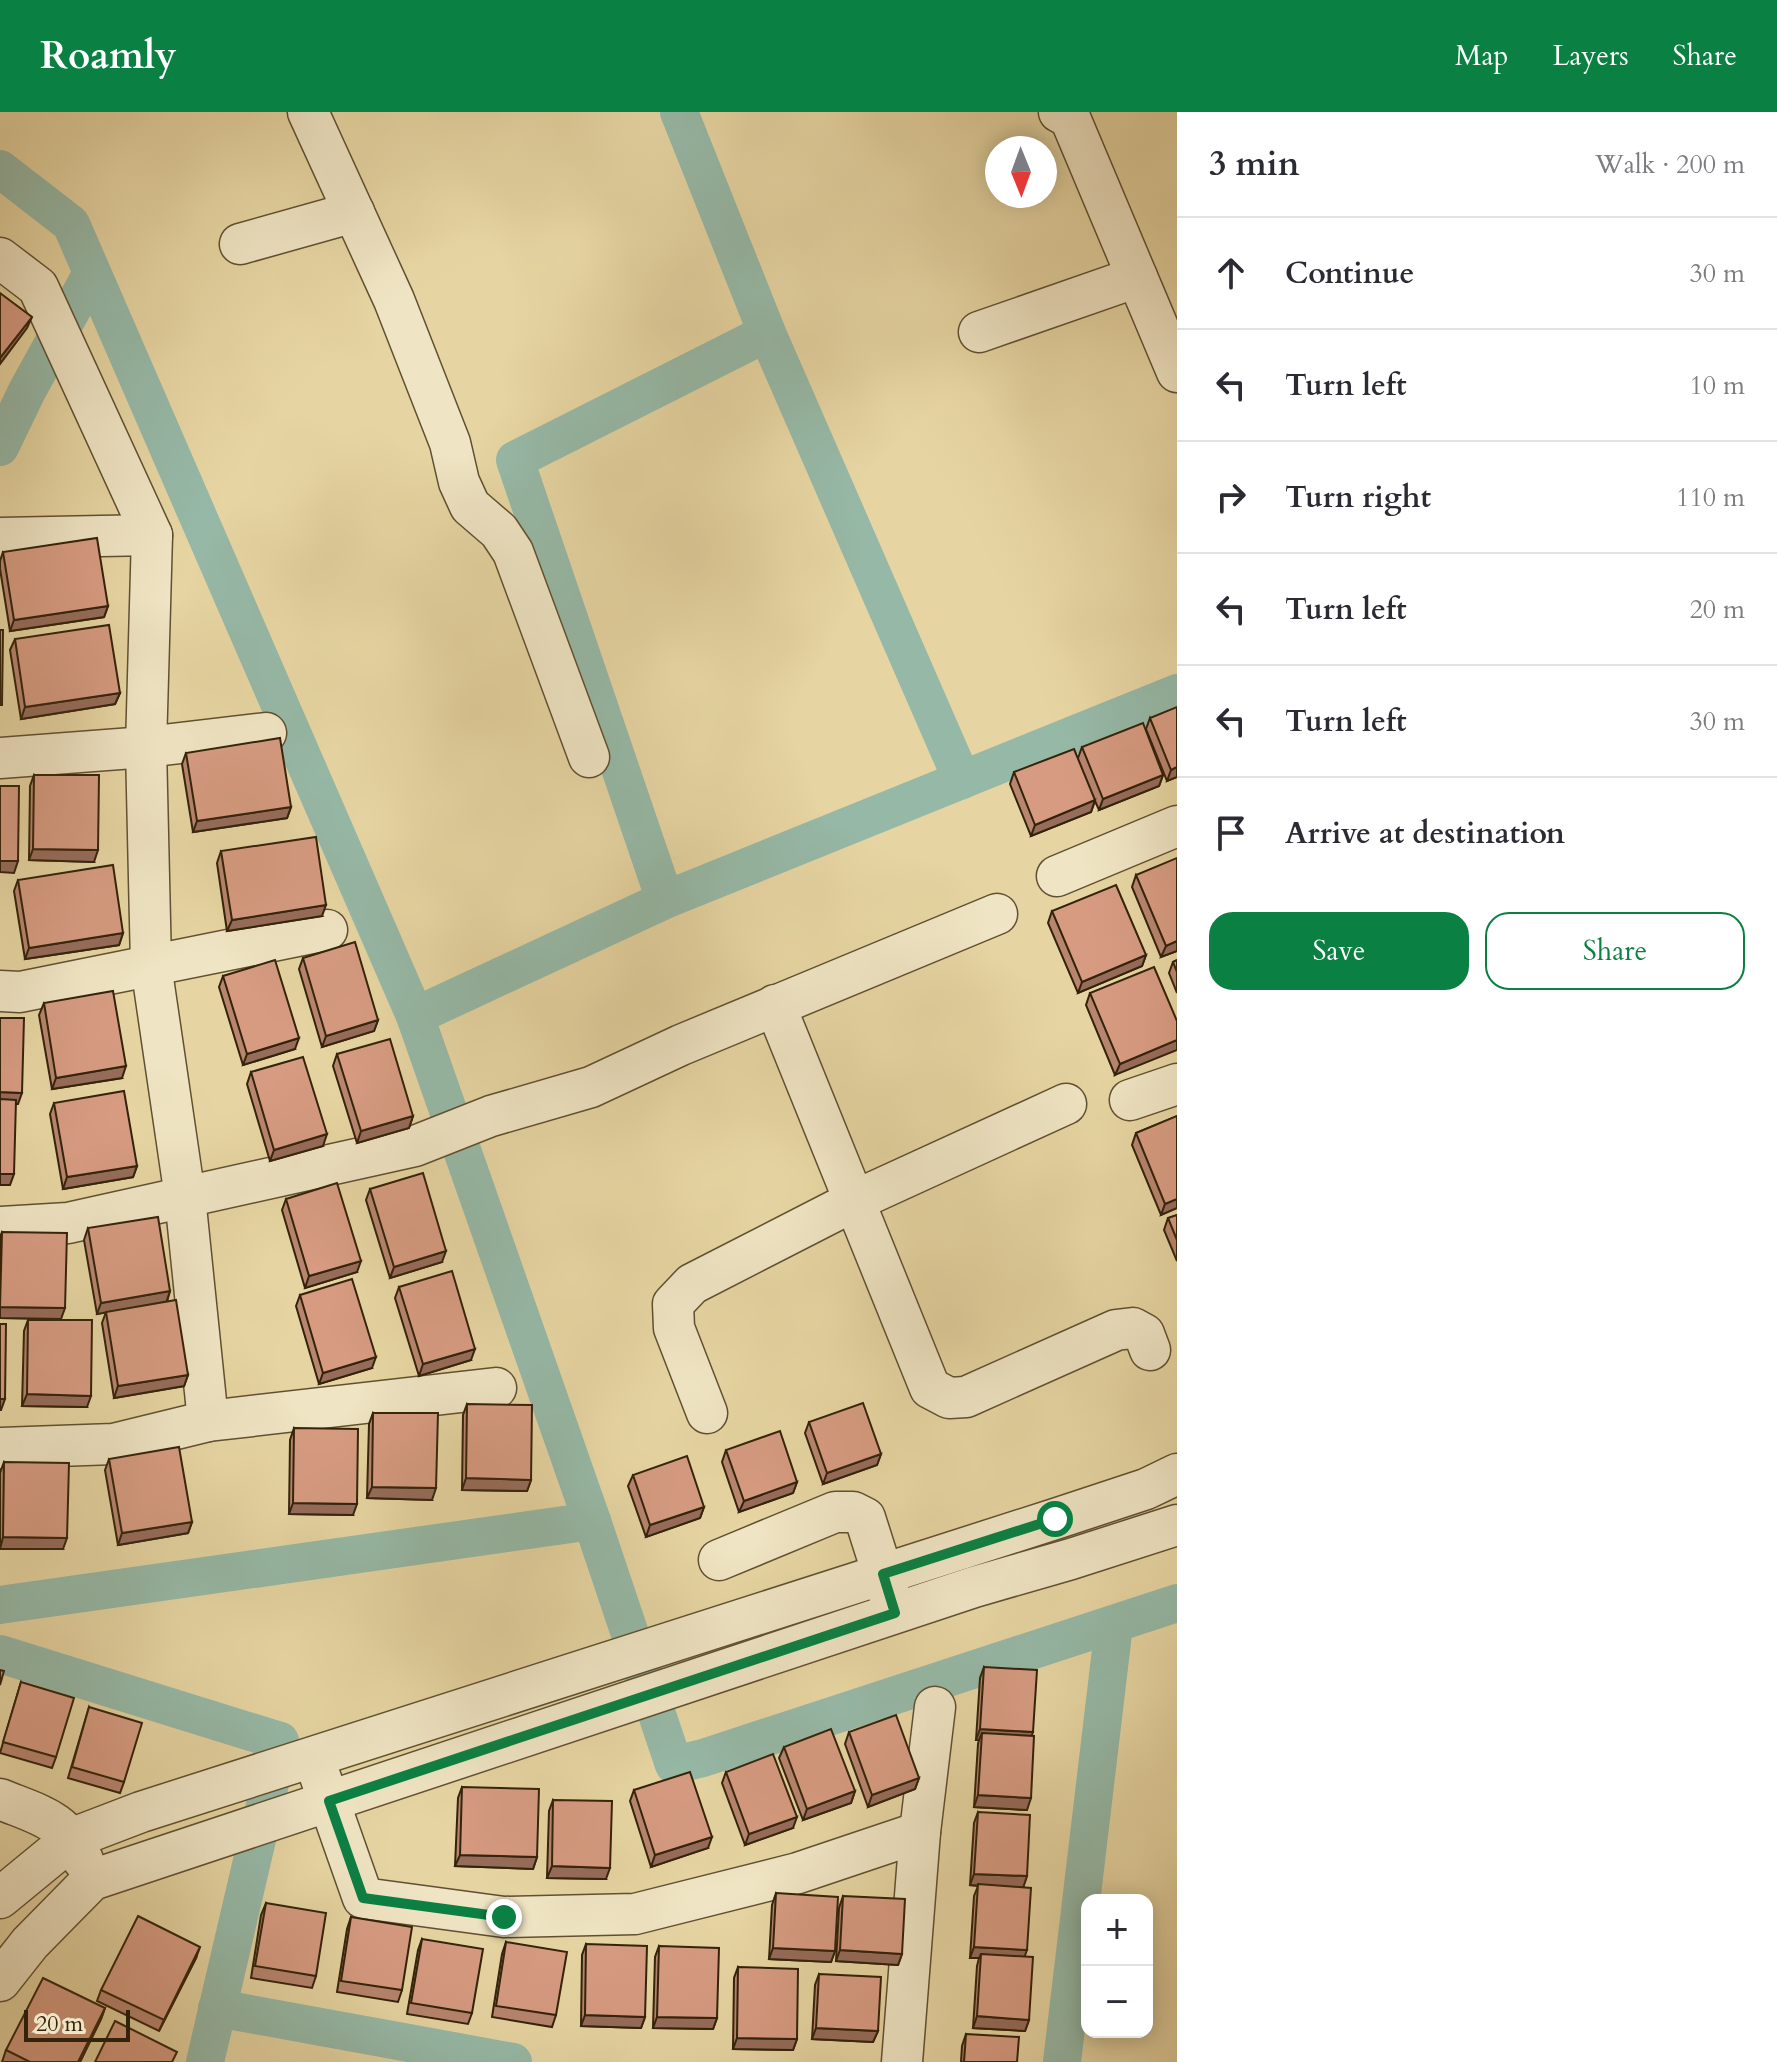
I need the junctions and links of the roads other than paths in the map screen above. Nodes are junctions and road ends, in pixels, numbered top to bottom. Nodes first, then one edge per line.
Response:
1 (308, 112) edge
2 (1059, 112) edge
3 (354, 212) junction
4 (240, 244) dead end
5 (0, 258) edge
6 (1137, 277) junction
7 (979, 332) dead end
8 (1177, 372) edge
9 (152, 535) junction
10 (0, 538) edge
11 (266, 733) dead end
12 (146, 747) junction
13 (589, 757) dead end
14 (0, 758) edge
15 (1177, 826) edge
16 (1057, 876) dead end
17 (997, 914) dead end
18 (327, 930) dead end
19 (151, 965) junction
20 (0, 991) edge
21 (775, 1005) junction
22 (1177, 1084) edge
23 (1130, 1100) dead end
24 (1066, 1104) dead end
25 (185, 1197) junction
26 (854, 1201) junction
27 (0, 1227) edge
28 (1150, 1350) dead end
29 (496, 1388) dead end
30 (707, 1413) dead end
31 (208, 1421) junction
32 (0, 1448) edge
33 (1177, 1474) edge
34 (1177, 1525) edge
35 (719, 1560) dead end
36 (883, 1574) junction
37 (895, 1613) junction
38 (935, 1707) dead end
39 (302, 1761) junction
40 (0, 1799) edge
41 (314, 1806) junction
42 (920, 1832) junction
43 (73, 1838) junction
44 (92, 1880) junction
45 (0, 1898) edge
46 (0, 1981) edge
47 (902, 2062) edge

1 - 3 street
2 - 6 street
3 - 4 street
3 - 13 street
5 - 9 street
6 - 7 street
6 - 8 street
9 - 10 street
9 - 12 street
11 - 12 street
12 - 14 street
12 - 19 street
15 - 16 street
17 - 21 street
18 - 19 street
19 - 20 street
19 - 25 street
21 - 25 street
21 - 26 street
22 - 23 street
24 - 26 street
25 - 27 street
25 - 31 street
26 - 28 street
26 - 30 street
29 - 31 street
31 - 32 street
33 - 36 street
34 - 37 street
35 - 36 street
36 - 37 street
36 - 39 street
37 - 41 street
38 - 42 street
39 - 41 street
39 - 43 street
40 - 43 street
41 - 42 street
41 - 44 street
42 - 47 street
43 - 44 street
43 - 45 street
44 - 46 street

